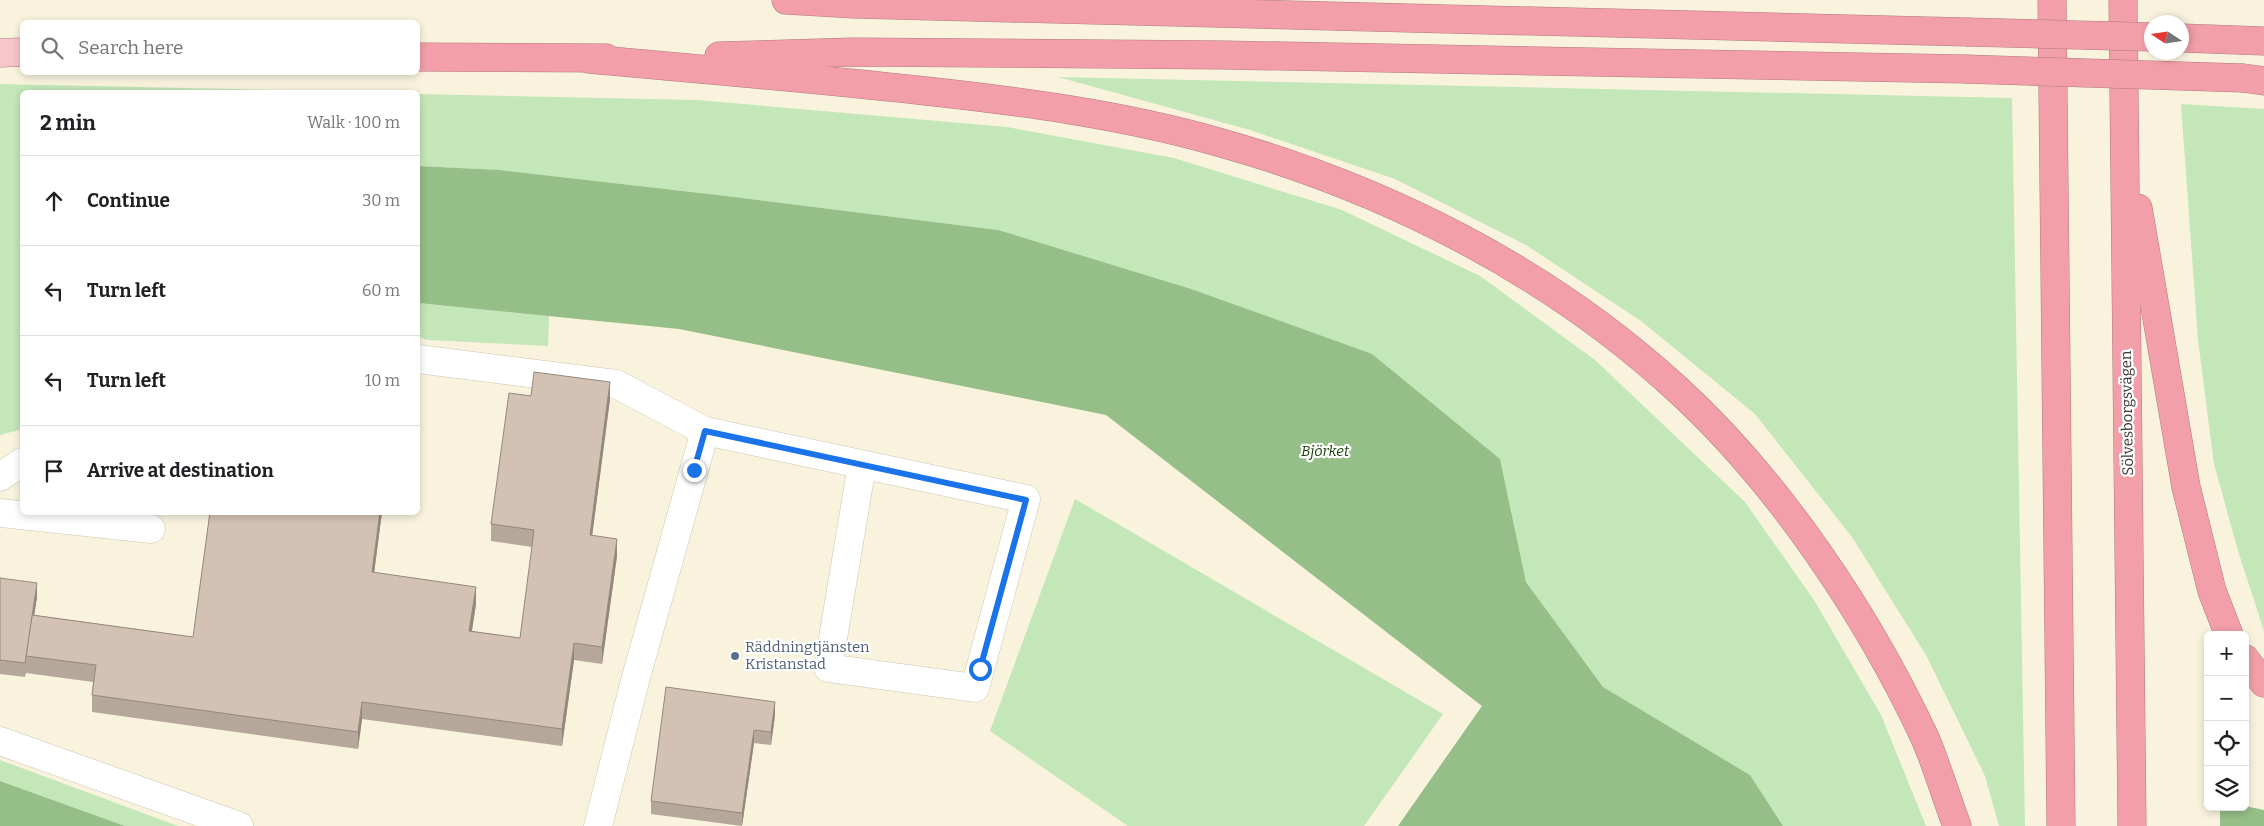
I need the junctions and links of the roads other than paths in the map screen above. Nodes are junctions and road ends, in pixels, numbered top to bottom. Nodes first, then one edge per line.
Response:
1 (786, 0) edge
2 (2052, 0) edge
3 (2123, 0) edge
4 (2144, 37) edge
5 (2189, 38) edge
6 (2255, 40) edge
7 (20, 52) edge
8 (0, 53) edge
9 (420, 57) edge
10 (589, 59) junction
11 (2254, 79) edge
12 (2124, 125) junction
13 (420, 359) edge
14 (705, 431) junction
15 (20, 463) edge
16 (862, 464) junction
17 (0, 477) edge
18 (0, 513) edge
19 (150, 529) dead end
20 (2227, 631) edge
21 (2249, 665) edge
22 (2264, 683) edge
23 (0, 741) edge
24 (240, 826) edge
25 (598, 826) edge
26 (1956, 826) edge
27 (2061, 826) edge
28 (2132, 826) edge

1 - 4 highway, bridge
2 - 27 highway
3 - 12 highway, Sölvesborgsvägen
5 - 6 highway
7 - 8 main road
9 - 10 highway
10 - 11 highway, bridge
10 - 26 highway
12 - 20 highway
12 - 28 highway, Sölvesborgsvägen
13 - 14 lane
14 - 16 lane
14 - 25 lane
15 - 17 lane
16 - 16 lane
18 - 19 lane
21 - 22 highway
23 - 24 lane

